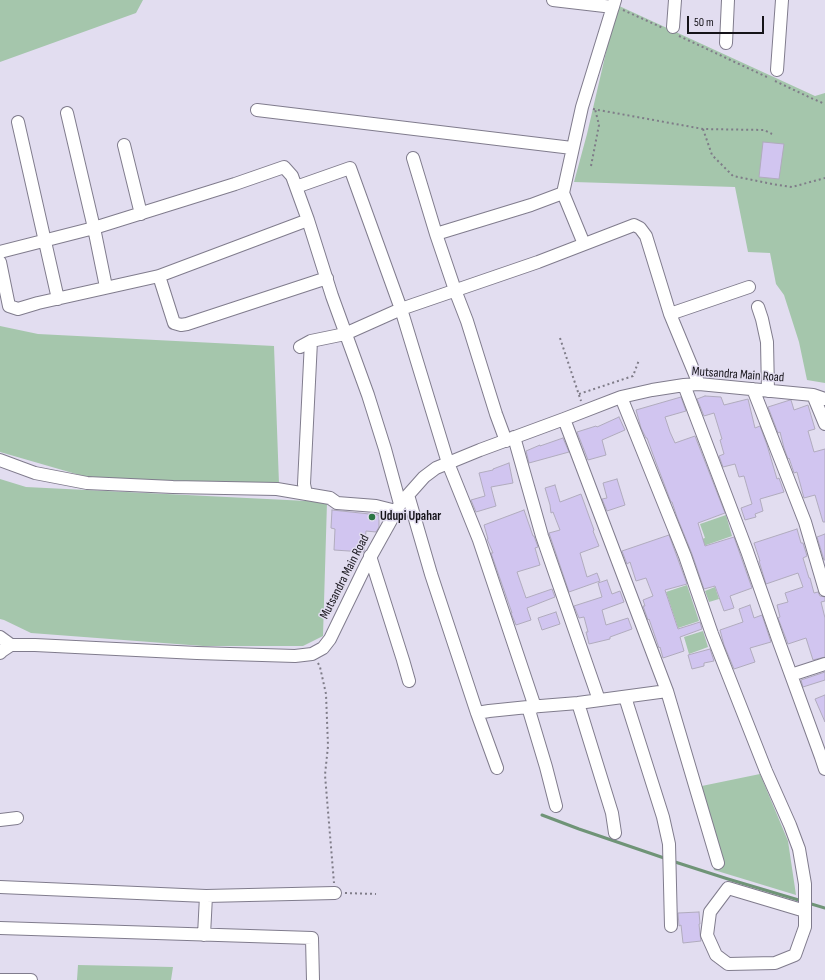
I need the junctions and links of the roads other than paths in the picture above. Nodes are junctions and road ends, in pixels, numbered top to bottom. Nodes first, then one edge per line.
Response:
1 (553, 0) edge
2 (675, 0) edge
3 (728, 0) edge
4 (782, 0) edge
5 (614, 3) edge
6 (672, 30) road end
7 (726, 43) dead end
8 (777, 70) dead end
9 (258, 110) dead end
10 (67, 113) dead end
11 (18, 122) dead end
12 (124, 145) dead end
13 (572, 148) junction
14 (413, 158) dead end
15 (296, 187) junction
16 (563, 193) junction
17 (141, 214) junction
18 (308, 220) junction
19 (94, 228) junction
20 (436, 234) junction
21 (45, 240) junction
22 (584, 244) junction
23 (0, 252) edge
24 (0, 262) edge
25 (159, 276) junction
26 (327, 278) junction
27 (106, 287) junction
28 (749, 287) dead end
29 (455, 290) junction
30 (58, 299) junction
31 (758, 306) dead end
32 (401, 308) junction
33 (670, 314) junction
34 (345, 334) junction
35 (311, 341) junction
36 (300, 347) dead end
37 (699, 384) junction
38 (684, 385) junction
39 (753, 389) junction
40 (768, 391) junction
41 (813, 395) junction
42 (621, 398) junction
43 (825, 399) edge
44 (564, 419) junction
45 (825, 424) edge
46 (510, 439) junction
47 (0, 460) edge
48 (448, 463) junction
49 (306, 494) junction
50 (401, 503) junction
51 (370, 556) junction
52 (825, 590) edge
53 (0, 638) edge
54 (10, 646) junction
55 (0, 654) edge
56 (825, 664) edge
57 (791, 675) junction
58 (409, 681) dead end
59 (667, 691) junction
60 (625, 697) junction
61 (599, 700) junction
62 (578, 703) junction
63 (531, 707) junction
64 (477, 713) junction
65 (497, 768) dead end
66 (825, 769) edge
67 (556, 806) dead end
68 (17, 818) dead end
69 (0, 820) edge
70 (615, 833) dead end
71 (718, 863) dead end
72 (0, 887) edge
73 (335, 893) road end
74 (206, 896) junction
75 (804, 911) junction
76 (671, 926) dead end
77 (0, 928) edge
78 (204, 935) junction
79 (0, 980) edge
80 (19, 980) edge
81 (31, 980) edge
82 (313, 980) edge

1 - 5 street
2 - 6 street
3 - 7 street
4 - 8 street
5 - 13 street
9 - 13 street
10 - 19 street
11 - 21 street
12 - 17 street
13 - 16 street
14 - 20 street
15 - 17 street
15 - 18 street
15 - 32 street
16 - 20 street
16 - 22 street
17 - 19 street
18 - 25 street
18 - 26 street
19 - 21 street
19 - 27 street
20 - 29 street
21 - 23 street
21 - 30 street
22 - 29 street
22 - 33 street
24 - 30 street
25 - 26 street
25 - 27 street
26 - 34 street
27 - 30 street
28 - 33 street
29 - 32 street
29 - 46 street
31 - 40 street
32 - 34 street
32 - 48 street
33 - 37 street
34 - 35 street
34 - 50 street
35 - 36 street
35 - 49 street
37 - 38 street, Mutsandra Main Road
37 - 39 street, Mutsandra Main Road
38 - 42 street, Mutsandra Main Road
38 - 57 street
39 - 40 street, Mutsandra Main Road
39 - 52 street
40 - 41 street, Mutsandra Main Road
41 - 43 street, Mutsandra Main Road
41 - 45 street
42 - 44 street, Mutsandra Main Road
42 - 75 street
44 - 46 street, Mutsandra Main Road
44 - 59 street
46 - 48 street, Mutsandra Main Road
46 - 61 street
47 - 49 street
48 - 50 street, Mutsandra Main Road
48 - 63 street
49 - 50 street
50 - 51 street, Mutsandra Main Road
50 - 64 street
51 - 54 street, Mutsandra Main Road
51 - 58 street
53 - 54 street
54 - 55 street
56 - 57 street
57 - 66 street
59 - 60 street
59 - 71 street
60 - 61 street
60 - 76 street
61 - 62 street
62 - 63 street
62 - 70 street
63 - 64 street
63 - 67 street
64 - 65 street
68 - 69 street
72 - 74 street
73 - 74 street
74 - 78 street
75 - 75 street
77 - 78 street
78 - 82 street
79 - 80 street
80 - 81 street

